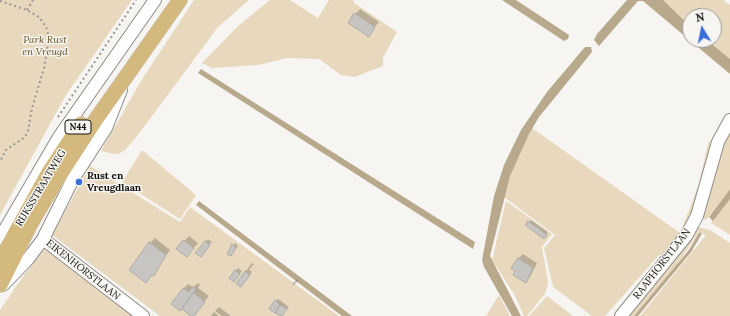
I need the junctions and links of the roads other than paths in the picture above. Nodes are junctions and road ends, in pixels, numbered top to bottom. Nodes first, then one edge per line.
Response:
1 (155, 0) edge
2 (167, 0) edge
3 (180, 0) edge
4 (128, 74) junction
5 (730, 120) edge
6 (0, 238) edge
7 (43, 238) junction
8 (0, 261) edge
9 (0, 285) edge
10 (0, 288) edge
11 (143, 316) edge
12 (621, 316) edge

1 - 6 street, RIJKSSTRAATWEG / N44
2 - 8 main road, RIJKSSTRAATWEG / N44
3 - 4 main road, RIJKSSTRAATWEG / N44
4 - 7 street, RIJKSSTRAATWEG / N44
4 - 9 main road, RIJKSSTRAATWEG / N44
5 - 12 street, RAAPHORSTLAAN
7 - 10 street, RIJKSSTRAATWEG / N44
7 - 11 street, EIKENHORSTLAAN

